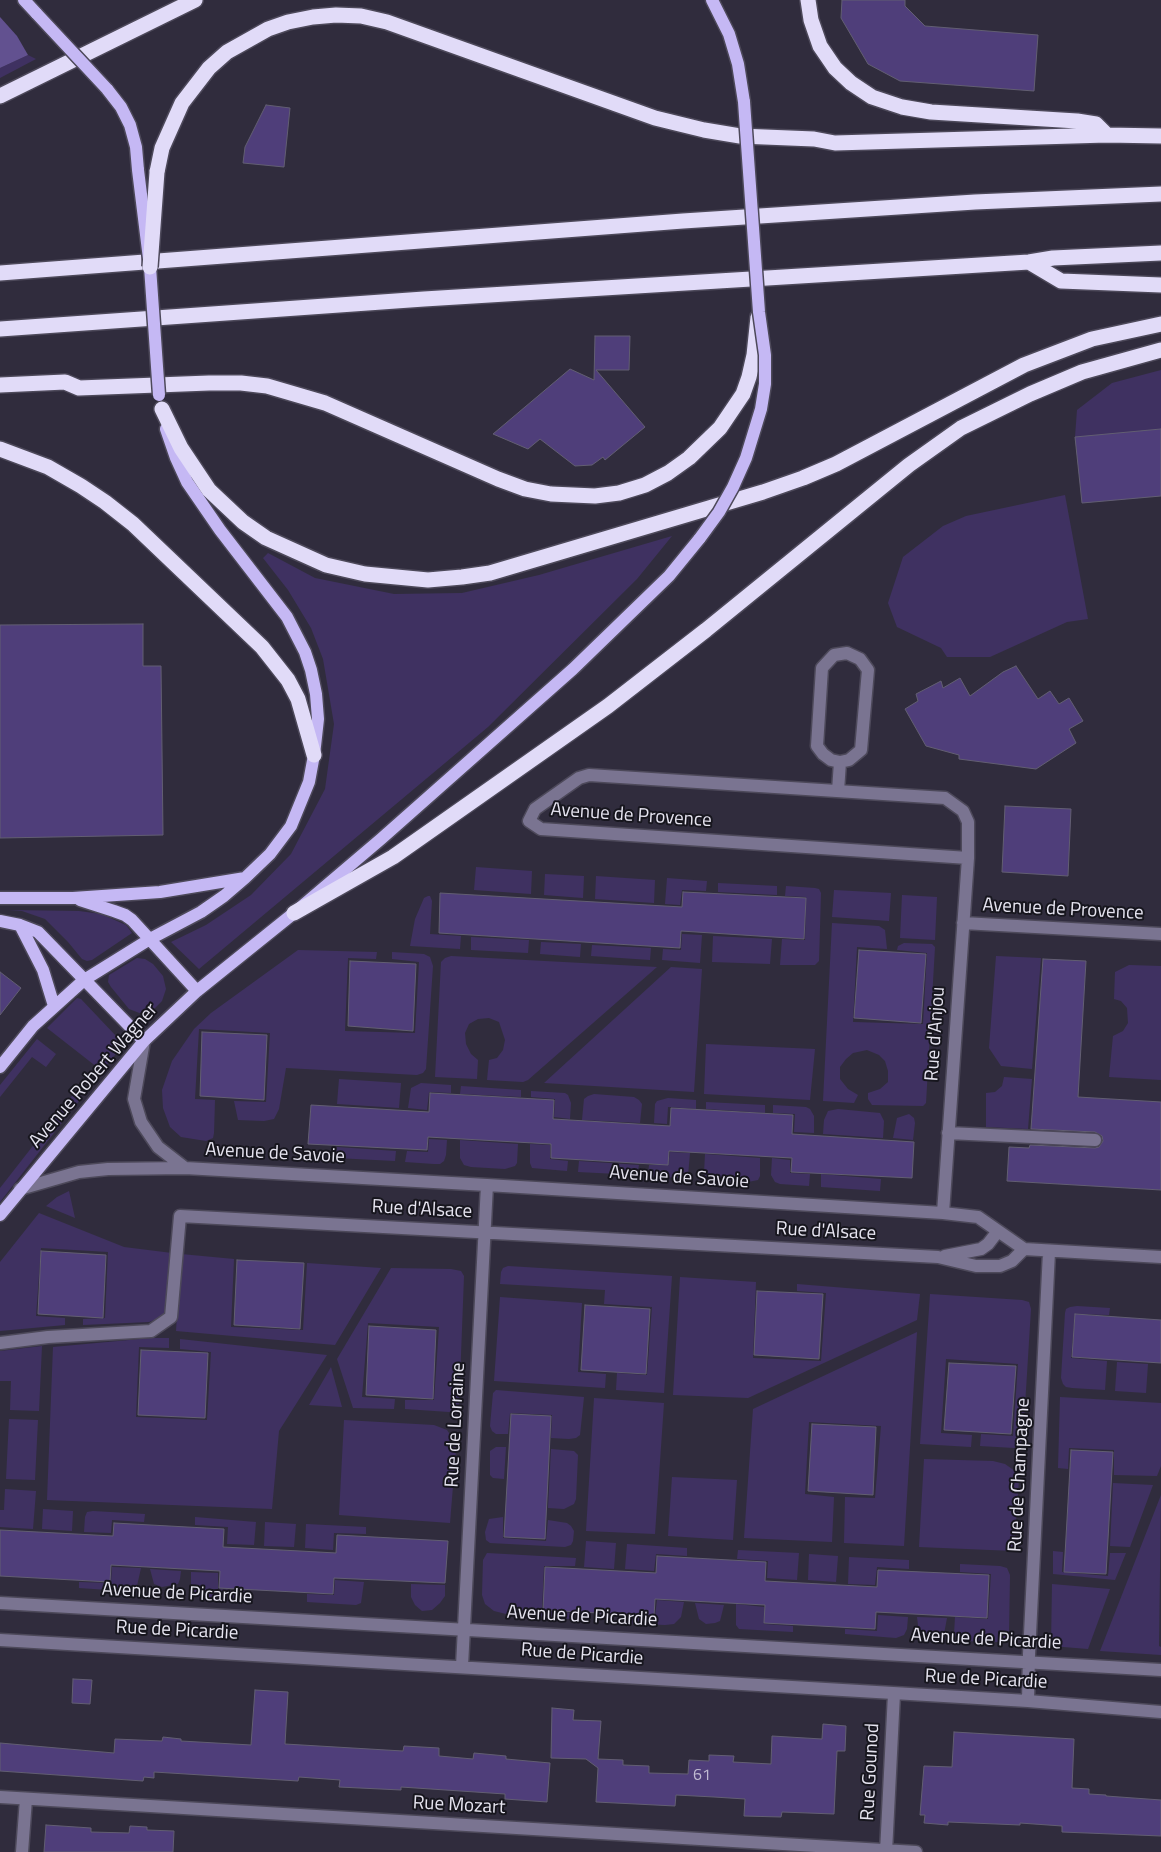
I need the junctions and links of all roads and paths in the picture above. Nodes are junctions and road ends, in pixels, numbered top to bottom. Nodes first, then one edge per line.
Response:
1 (24, 0) edge
2 (195, 0) edge
3 (712, 0) edge
4 (808, 0) edge
5 (0, 96) edge
6 (1107, 135) junction
7 (1161, 136) edge
8 (1161, 194) edge
9 (1161, 253) edge
10 (1030, 262) junction
11 (150, 267) junction
12 (0, 272) edge
13 (1161, 285) edge
14 (759, 312) junction
15 (1161, 324) edge
16 (0, 329) edge
17 (1161, 350) edge
18 (0, 385) edge
19 (160, 402) junction
20 (0, 449) edge
21 (314, 755) junction
22 (840, 762) junction
23 (838, 790) junction
24 (968, 858) junction
25 (245, 878) junction
26 (0, 898) edge
27 (73, 898) junction
28 (294, 914) junction
29 (0, 921) edge
30 (963, 923) junction
31 (20, 924) junction
32 (1161, 934) edge
33 (150, 939) junction
34 (84, 980) junction
35 (197, 991) junction
36 (54, 1006) junction
37 (144, 1041) junction
38 (0, 1067) edge
39 (948, 1133) junction
40 (1094, 1140) dead end
41 (185, 1168) junction
42 (487, 1185) junction
43 (20, 1189) junction
44 (943, 1213) junction
45 (0, 1215) edge
46 (998, 1231) junction
47 (484, 1233) junction
48 (1024, 1249) junction
49 (1049, 1252) junction
50 (938, 1257) junction
51 (1161, 1257) edge
52 (0, 1343) edge
53 (0, 1603) edge
54 (465, 1629) junction
55 (0, 1640) edge
56 (1030, 1662) junction
57 (462, 1666) junction
58 (1161, 1670) edge
59 (894, 1694) junction
60 (1028, 1701) junction
61 (1161, 1712) edge
62 (0, 1798) edge
63 (26, 1799) junction
64 (886, 1851) edge
65 (22, 1852) edge
66 (916, 1852) edge

1 - 11 main road, bridge
2 - 5 highway
3 - 14 main road, Avenue Robert Wagner, bridge
4 - 6 highway
6 - 7 highway
6 - 11 highway, bridge
8 - 12 highway
9 - 10 highway
10 - 13 highway
10 - 16 highway
11 - 19 main road, bridge
14 - 18 highway, bridge
14 - 28 main road, Avenue Robert Wagner, bridge
15 - 19 highway
17 - 28 highway
19 - 21 main road
20 - 21 highway
21 - 25 main road
22 - 22 street
22 - 23 street
23 - 24 street, Avenue de Provence
23 - 24 street, Avenue de Provence
24 - 30 street, Rue d'Anjou
25 - 27 main road
25 - 33 main road
26 - 27 main road
27 - 33 main road
28 - 35 main road, Avenue Robert Wagner
29 - 31 main road
30 - 32 street, Avenue de Provence
30 - 39 street, Rue d'Anjou
31 - 34 main road
31 - 36 main road
33 - 34 main road
33 - 35 main road
34 - 36 main road
34 - 37 main road
35 - 37 main road, Avenue Robert Wagner
36 - 38 main road
37 - 41 street, Avenue de Savoie
37 - 43 main road, Avenue Robert Wagner
39 - 40 street
39 - 44 street, Rue d'Anjou
41 - 42 street, Avenue de Savoie
41 - 43 street, Avenue de Savoie
42 - 44 street, Avenue de Savoie
42 - 47 street, Rue de Lorraine
43 - 45 main road, Avenue Robert Wagner
44 - 46 street, Avenue de Savoie
46 - 48 street, Avenue de Savoie
46 - 50 street, Rue d'Alsace
47 - 50 street, Rue d'Alsace
47 - 52 street, Rue d'Alsace
47 - 54 street, Rue de Lorraine
48 - 49 street, Avenue de Savoie
48 - 50 street, Rue d'Alsace
49 - 51 street, Avenue de Savoie
49 - 56 street, Rue de Champagne
53 - 54 street, Avenue de Picardie
54 - 56 street, Avenue de Picardie
54 - 57 street, Rue de Lorraine
55 - 57 street, Rue de Picardie
56 - 58 street, Avenue de Picardie
56 - 60 street, Rue de Champagne
57 - 59 street, Rue de Picardie
59 - 60 street, Rue de Picardie
59 - 64 street, Rue Gounod
60 - 61 street, Rue de Picardie
62 - 63 street, Rue Mozart
63 - 64 street, Rue Mozart
63 - 65 street
64 - 66 street, Rue Mozart

